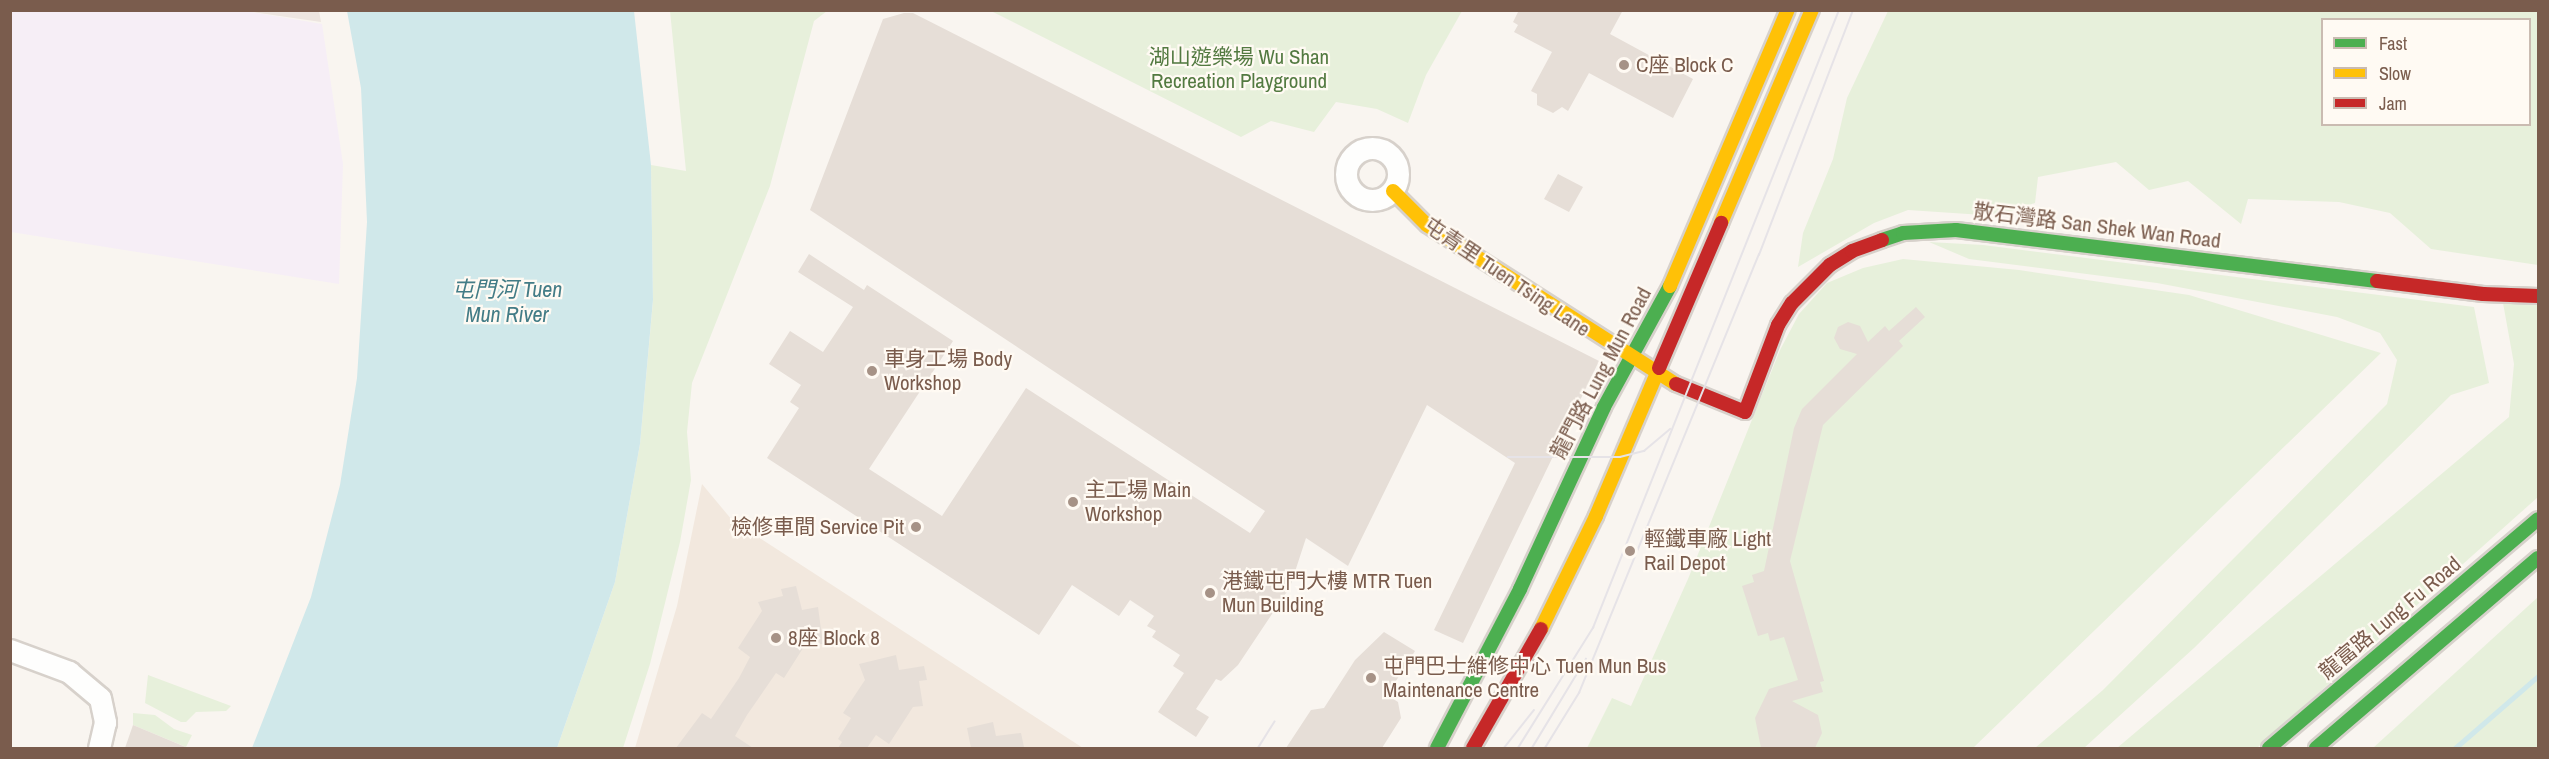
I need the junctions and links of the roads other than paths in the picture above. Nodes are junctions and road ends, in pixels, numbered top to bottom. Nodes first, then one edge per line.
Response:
1 (1788, 10) edge
2 (1812, 10) edge
3 (1393, 191) dead end
4 (2538, 296) edge
5 (1631, 359) junction
6 (1658, 375) junction
7 (1744, 412) joint
8 (2538, 519) edge
9 (2538, 558) edge
10 (10, 650) edge
11 (99, 748) edge
12 (1437, 748) edge
13 (1473, 748) edge
14 (2269, 748) edge
15 (2316, 748) edge

1 - 5 main road, 龍門路 Lung Mun Road
2 - 6 main road
3 - 5 main road, 屯青里 Tuen Tsing Lane
4 - 7 main road, 散石灣路 San Shek Wan Road
5 - 6 main road, 屯青里 Tuen Tsing Lane
5 - 12 main road, 龍門路 Lung Mun Road
6 - 7 main road, 屯青里 Tuen Tsing Lane
6 - 13 main road
8 - 14 main road, 龍富路 Lung Fu Road
9 - 15 main road
10 - 11 street

